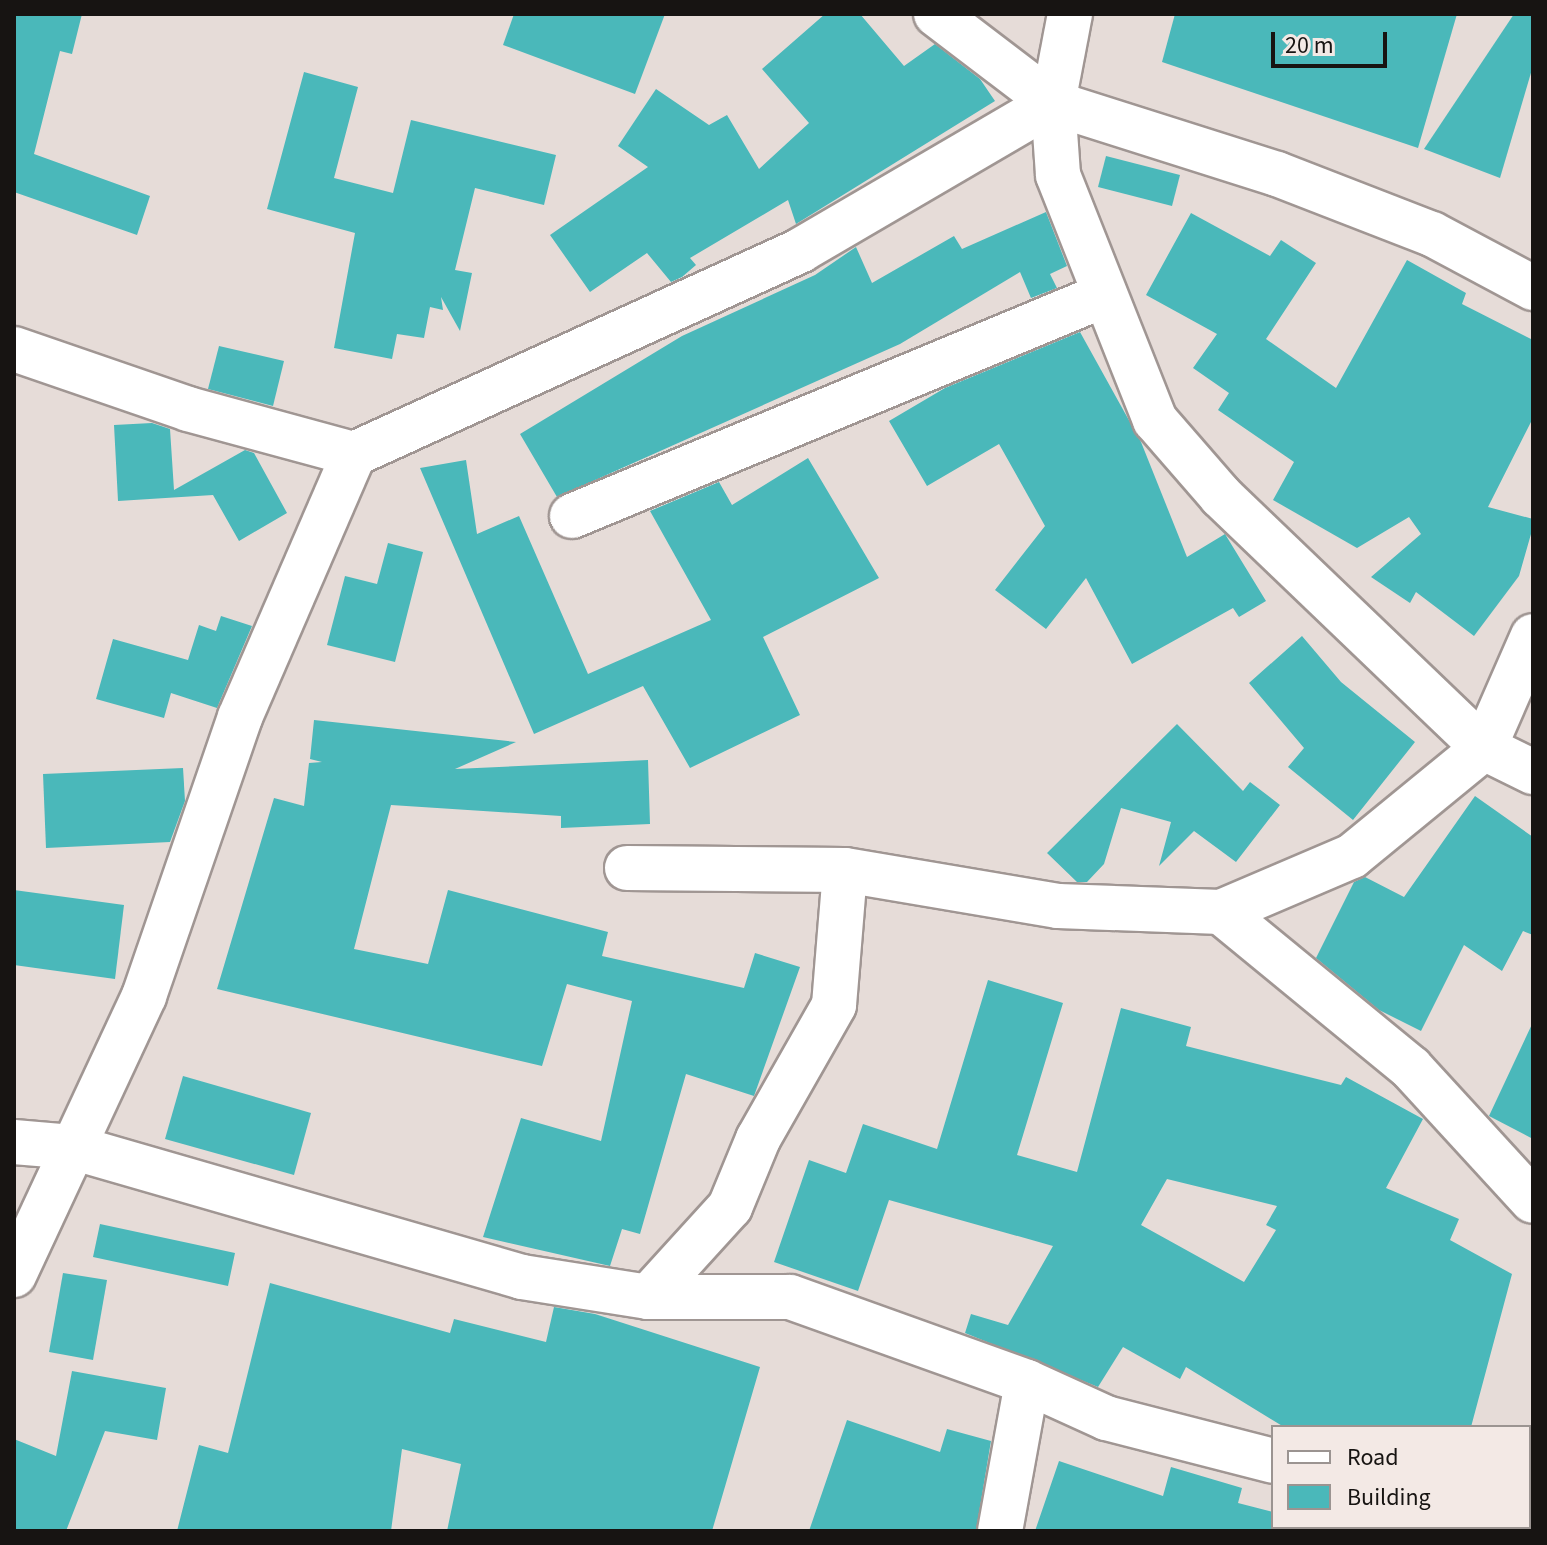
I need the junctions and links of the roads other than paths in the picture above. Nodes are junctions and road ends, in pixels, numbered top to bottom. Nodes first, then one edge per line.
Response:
1 (936, 14) edge
2 (1070, 14) edge
3 (1053, 103) junction
4 (1533, 288) edge
5 (1102, 296) junction
6 (14, 349) edge
7 (354, 454) junction
8 (572, 516) dead end
9 (1533, 636) edge
10 (1484, 748) junction
11 (1533, 772) edge
12 (627, 868) dead end
13 (845, 870) junction
14 (1221, 912) junction
15 (14, 1142) edge
16 (72, 1147) junction
17 (1533, 1201) edge
18 (14, 1275) edge
19 (648, 1297) junction
20 (1027, 1382) junction
21 (1271, 1460) edge
22 (1000, 1531) edge

1 - 3 street
2 - 3 street
3 - 4 street
3 - 5 street
3 - 7 street
5 - 8 street
5 - 10 street
6 - 7 street
7 - 16 street
9 - 10 street
10 - 11 street
10 - 14 street
12 - 13 street
13 - 14 street
13 - 19 street
14 - 17 street
15 - 16 street
16 - 18 street
16 - 19 street
19 - 20 street
20 - 21 street
20 - 22 street

